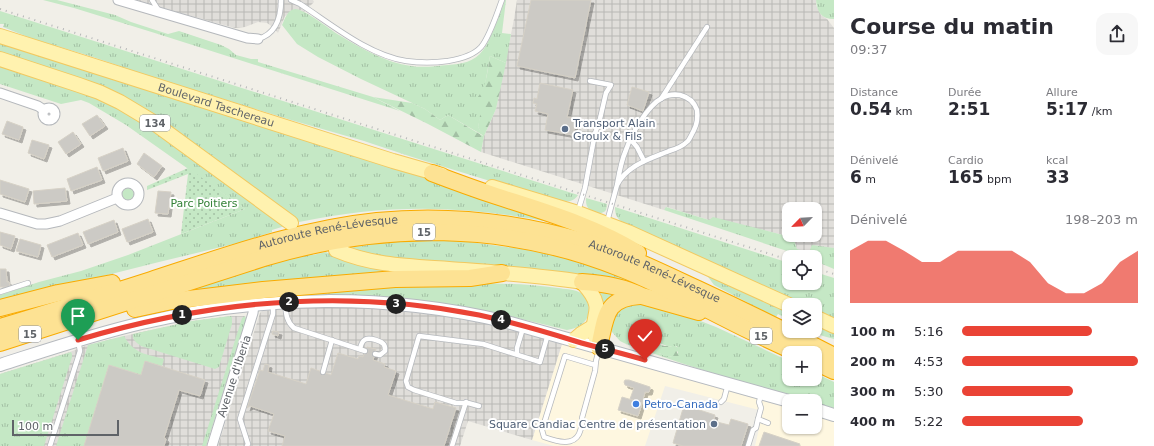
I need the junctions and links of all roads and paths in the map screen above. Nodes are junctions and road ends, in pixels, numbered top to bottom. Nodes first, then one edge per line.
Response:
1 (118, 0) edge
2 (152, 0) edge
3 (280, 0) edge
4 (291, 0) edge
5 (502, 0) edge
6 (160, 13) junction
7 (707, 27) dead end
8 (0, 36) edge
9 (258, 39) joint
10 (0, 59) edge
11 (590, 81) dead end
12 (0, 94) edge
13 (661, 98) junction
14 (44, 110) dead end
15 (631, 140) junction
16 (644, 162) junction
17 (432, 173) junction
18 (617, 185) junction
19 (117, 198) dead end
20 (0, 213) edge
21 (578, 213) junction
22 (291, 223) dead end
23 (607, 223) junction
24 (336, 250) dead end
25 (174, 272) junction
26 (502, 273) junction
27 (582, 282) junction
28 (28, 283) dead end
29 (685, 283) junction
30 (0, 292) edge
31 (642, 296) junction
32 (279, 302) junction
33 (782, 302) edge
34 (254, 305) junction
35 (0, 308) edge
36 (726, 319) junction
37 (822, 320) edge
38 (61, 324) junction
39 (524, 326) junction
40 (594, 326) junction
41 (834, 326) edge
42 (0, 327) edge
43 (780, 328) junction
44 (549, 333) junction
45 (78, 340) junction
46 (332, 340) junction
47 (574, 340) junction
48 (0, 343) edge
49 (782, 346) edge
50 (599, 347) junction
51 (834, 347) edge
52 (360, 349) junction
53 (365, 351) dead end
54 (375, 354) dead end
55 (517, 354) junction
56 (834, 356) edge
57 (0, 365) edge
58 (595, 365) junction
59 (822, 365) edge
60 (834, 371) edge
61 (322, 372) dead end
62 (728, 384) junction
63 (762, 394) junction
64 (782, 399) edge
65 (466, 402) junction
66 (721, 402) dead end
67 (479, 406) dead end
68 (822, 411) edge
69 (834, 415) edge
70 (758, 419) junction
71 (768, 423) dead end
72 (50, 446) edge
73 (212, 446) edge
74 (247, 446) edge
75 (452, 446) edge
76 (748, 446) edge

1 - 6 street
2 - 6 lane
3 - 9 lane
4 - 5 lane
6 - 9 street
7 - 13 lane
8 - 17 main road, Boulevard Taschereau
10 - 22 main road, 134
11 - 21 lane
12 - 14 street
13 - 15 lane
13 - 16 lane
15 - 16 lane
15 - 18 lane
16 - 18 lane
17 - 21 main road, Boulevard Taschereau
17 - 29 highway
18 - 23 lane
19 - 20 street
21 - 23 main road, Boulevard Taschereau
23 - 33 main road, Boulevard Taschereau
24 - 26 main road
25 - 29 highway, Autoroute René-Lévesque / 15
25 - 35 highway
25 - 42 highway, Autoroute René-Lévesque / 15
26 - 27 main road
26 - 38 highway
27 - 31 highway
27 - 40 main road
28 - 30 lane
29 - 43 highway, Autoroute René-Lévesque / 15
31 - 36 highway
31 - 50 highway
32 - 34 street
32 - 39 street
32 - 46 lane
32 - 74 lane
34 - 45 street
34 - 73 street, Avenue d'Iberia
36 - 38 highway, Autoroute René-Lévesque / 15
36 - 49 highway, Autoroute René-Lévesque / 15
37 - 41 main road
38 - 48 highway, Autoroute René-Lévesque / 15
39 - 44 street
39 - 55 lane
40 - 47 main road
40 - 50 main road
43 - 51 highway
43 - 56 highway, Autoroute René-Lévesque / 15
44 - 47 street
44 - 55 lane
45 - 57 street
45 - 72 lane
46 - 52 lane
46 - 61 lane
47 - 50 street
50 - 58 lane
50 - 62 street
52 - 53 lane
52 - 54 lane
55 - 65 lane
58 - 58 lane
59 - 60 highway
62 - 63 street
62 - 66 lane
63 - 64 street
63 - 70 lane
65 - 67 lane
65 - 75 lane
68 - 69 street
70 - 71 lane
70 - 76 lane

